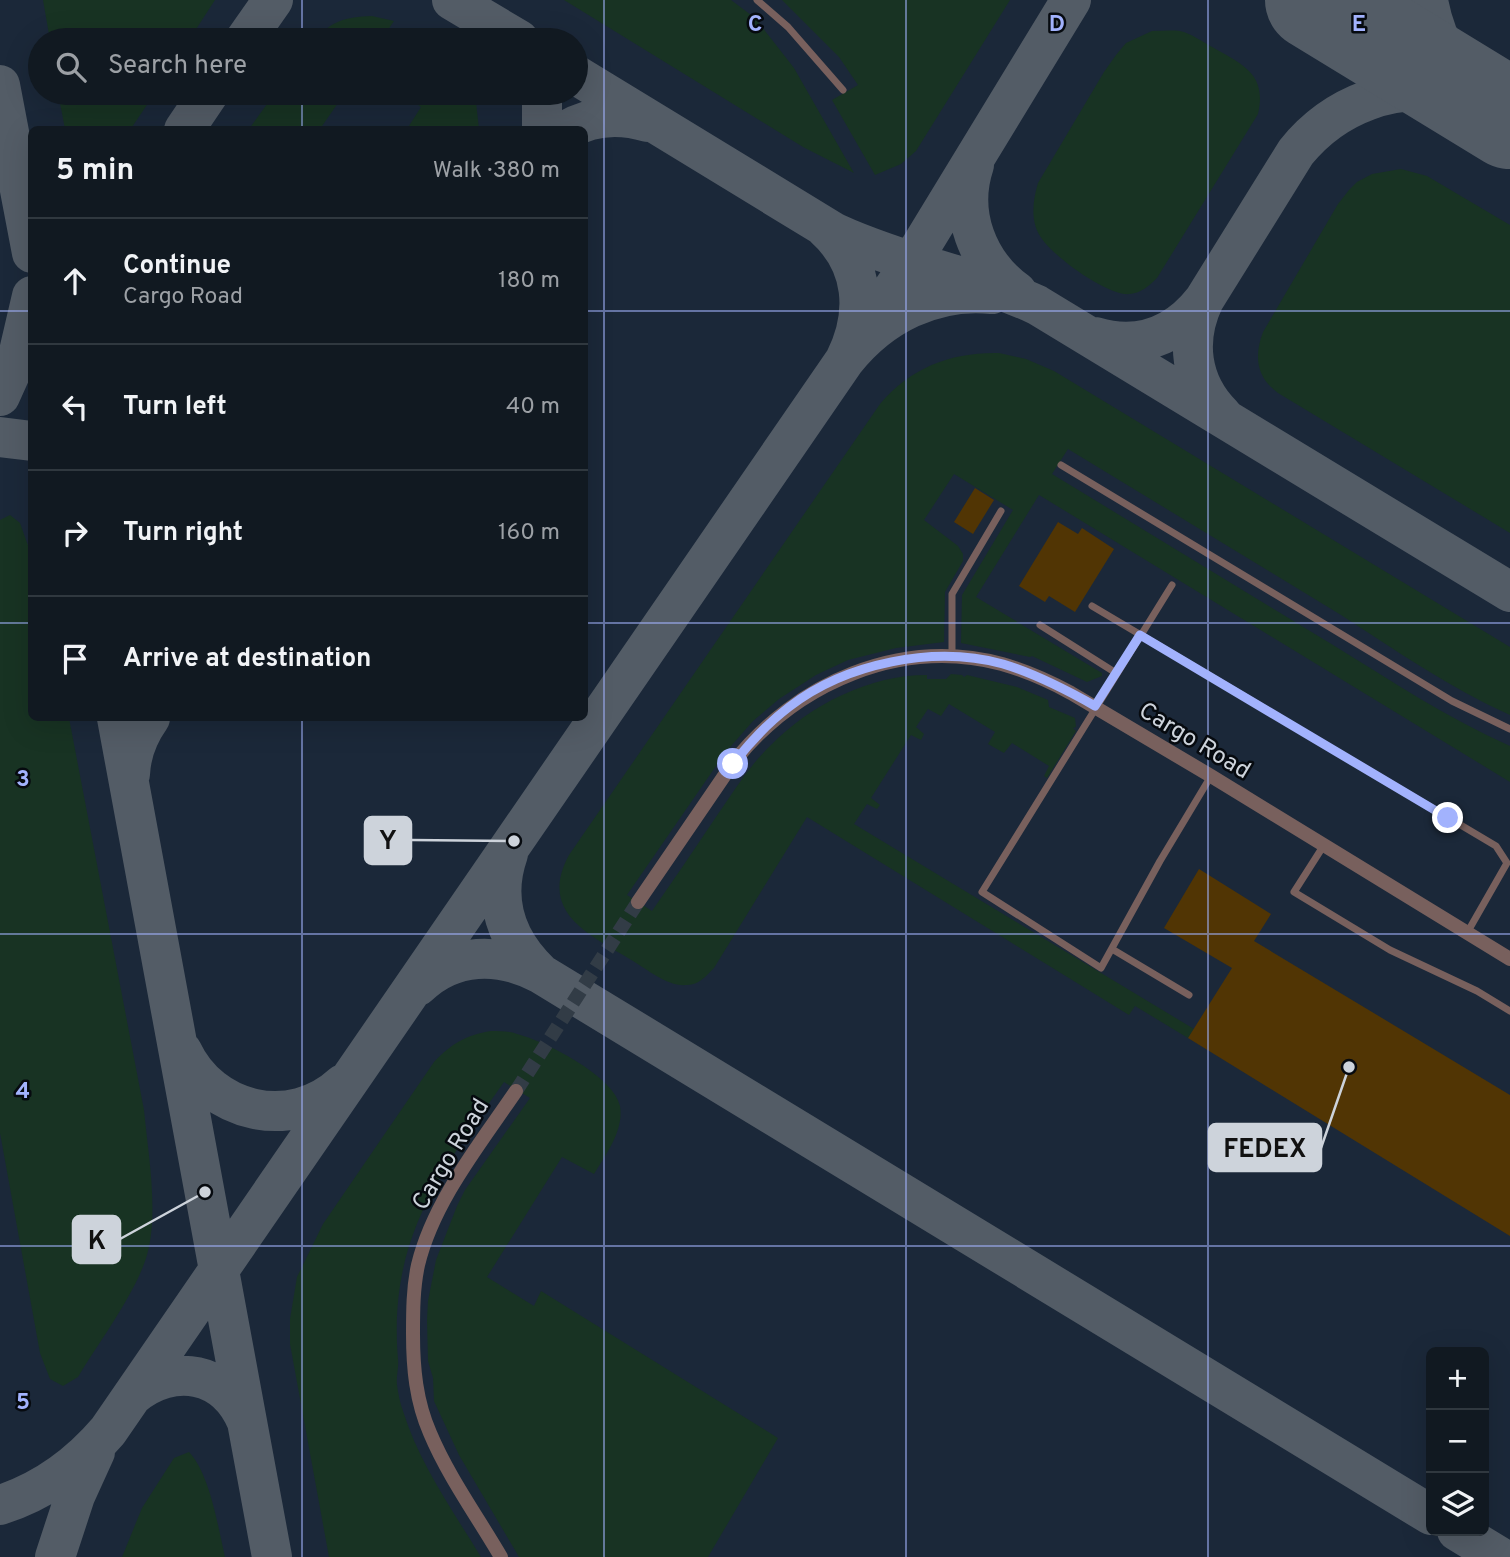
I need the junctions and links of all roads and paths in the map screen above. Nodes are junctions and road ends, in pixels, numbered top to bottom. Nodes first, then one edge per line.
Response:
1 (757, 0) edge
2 (843, 90) dead end
3 (1061, 465) dead end
4 (1001, 511) dead end
5 (1172, 585) dead end
6 (1092, 606) dead end
7 (1040, 625) dead end
8 (1140, 635) junction
9 (952, 657) junction
10 (1116, 673) junction
11 (1095, 706) junction
12 (1510, 729) edge
13 (1211, 776) junction
14 (1324, 845) junction
15 (638, 902) tunnel mouth
16 (1467, 933) junction
17 (1112, 949) junction
18 (1510, 960) edge
19 (1189, 995) dead end
20 (1510, 1011) edge
21 (516, 1091) tunnel mouth
22 (501, 1557) edge

1 - 2 lane
3 - 12 lane
4 - 9 lane
5 - 8 lane
6 - 8 lane
7 - 10 lane
8 - 10 lane
8 - 16 lane
9 - 11 street, Cargo Road
9 - 15 street, Cargo Road
10 - 11 lane
11 - 13 street, Cargo Road
11 - 17 lane
13 - 14 street, Cargo Road
13 - 17 lane
14 - 16 street, Cargo Road
14 - 20 lane
16 - 18 street, Cargo Road
17 - 19 lane
21 - 22 street, Cargo Road

